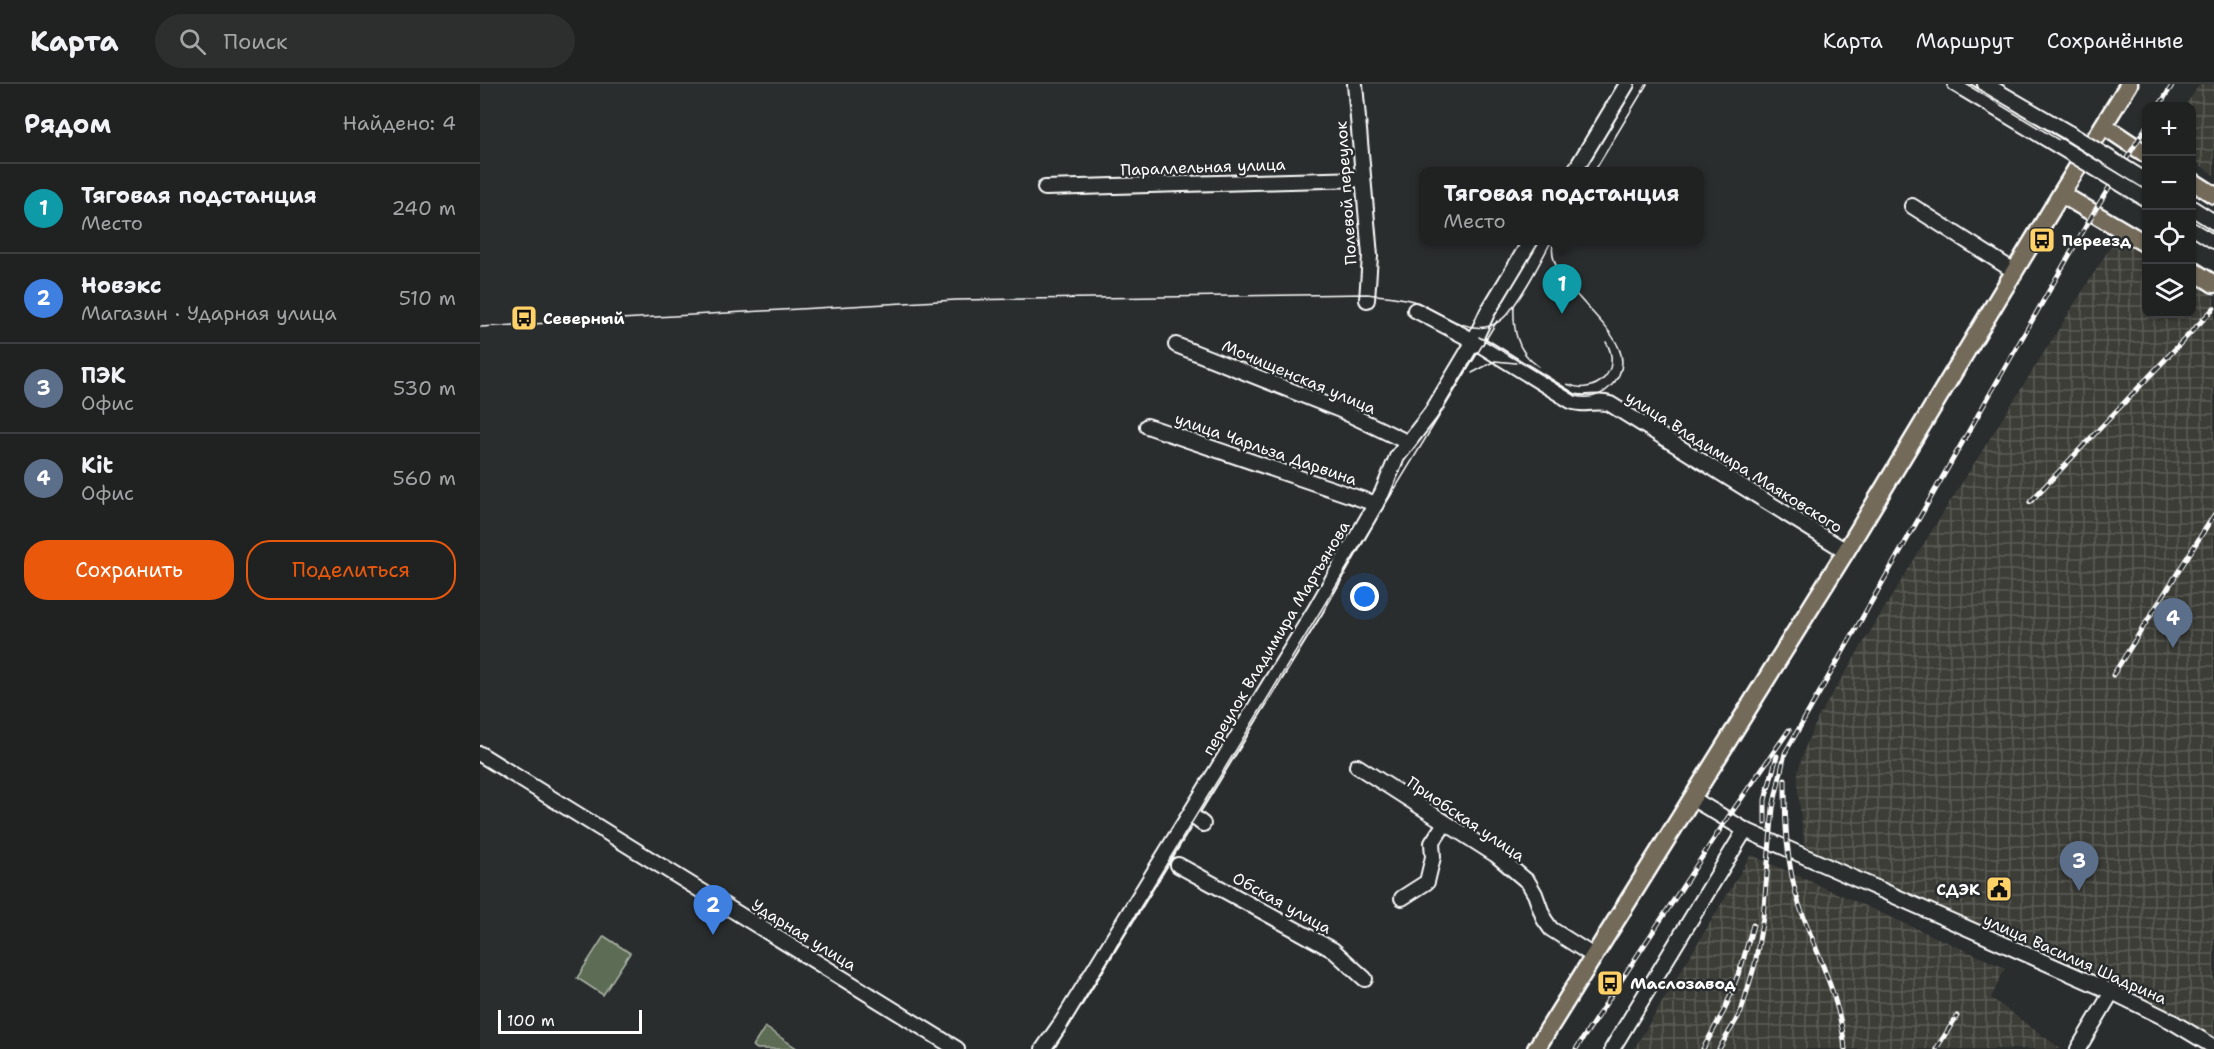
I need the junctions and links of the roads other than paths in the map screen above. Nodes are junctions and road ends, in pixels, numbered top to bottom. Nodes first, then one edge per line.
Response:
1 (1355, 84) edge
2 (1627, 84) edge
3 (1955, 84) edge
4 (1985, 84) edge
5 (2129, 84) edge
6 (2104, 126) junction
7 (2142, 151) edge
8 (1576, 167) edge
9 (1362, 179) junction
10 (2142, 179) edge
11 (2196, 184) edge
12 (1045, 188) dead end
13 (2061, 194) junction
14 (2214, 195) edge
15 (2142, 197) edge
16 (1912, 206) dead end
17 (2195, 210) edge
18 (2214, 222) edge
19 (2196, 230) edge
20 (2142, 241) edge
21 (2214, 241) edge
22 (1528, 245) edge
23 (2014, 271) junction
24 (2196, 273) edge
25 (2214, 284) edge
26 (1367, 300) dead end
27 (1415, 310) dead end
28 (1474, 341) junction
29 (1176, 345) dead end
30 (1147, 426) dead end
31 (1407, 442) junction
32 (1376, 504) junction
33 (1846, 552) junction
34 (480, 754) edge
35 (1357, 766) dead end
36 (1692, 799) junction
37 (1190, 814) junction
38 (1203, 824) dead end
39 (1445, 824) junction
40 (1745, 830) junction
41 (1178, 865) dead end
42 (1402, 898) dead end
43 (1595, 957) junction
44 (1365, 979) dead end
45 (2112, 992) junction
46 (2214, 1047) edge
47 (957, 1049) edge
48 (1043, 1049) edge
49 (1536, 1049) edge
50 (1612, 1049) edge
51 (2078, 1049) edge

1 - 9 street, Полевой переулок
2 - 8 street
3 - 15 street, bridge
4 - 10 street, bridge
5 - 6 main road
6 - 7 main road
6 - 13 main road
9 - 12 street, Параллельная улица
9 - 26 street, Полевой переулок
11 - 14 main road
13 - 20 main road
13 - 23 main road
16 - 23 street
17 - 18 street
19 - 21 street
22 - 28 street, переулок Владимира Мартьянова
23 - 33 main road
24 - 25 main road
27 - 28 street, улица Владимира Маяковского
28 - 31 street, переулок Владимира Мартьянова
28 - 33 street, улица Владимира Маяковского
29 - 31 street, Мочищенская улица
30 - 32 street, улица Чарльза Дарвина
31 - 32 street, переулок Владимира Мартьянова
32 - 37 street, переулок Владимира Мартьянова
33 - 36 main road
34 - 47 street, Ударная улица
35 - 39 street, Приобская улица
36 - 40 street, улица Василия Шадрина
36 - 43 main road
37 - 38 street
37 - 48 street, переулок Владимира Мартьянова
39 - 42 street
39 - 43 street, Приобская улица
40 - 45 street, улица Василия Шадрина
40 - 50 street
41 - 44 street, Обская улица
43 - 49 main road
45 - 46 street, улица Василия Шадрина
45 - 51 street

